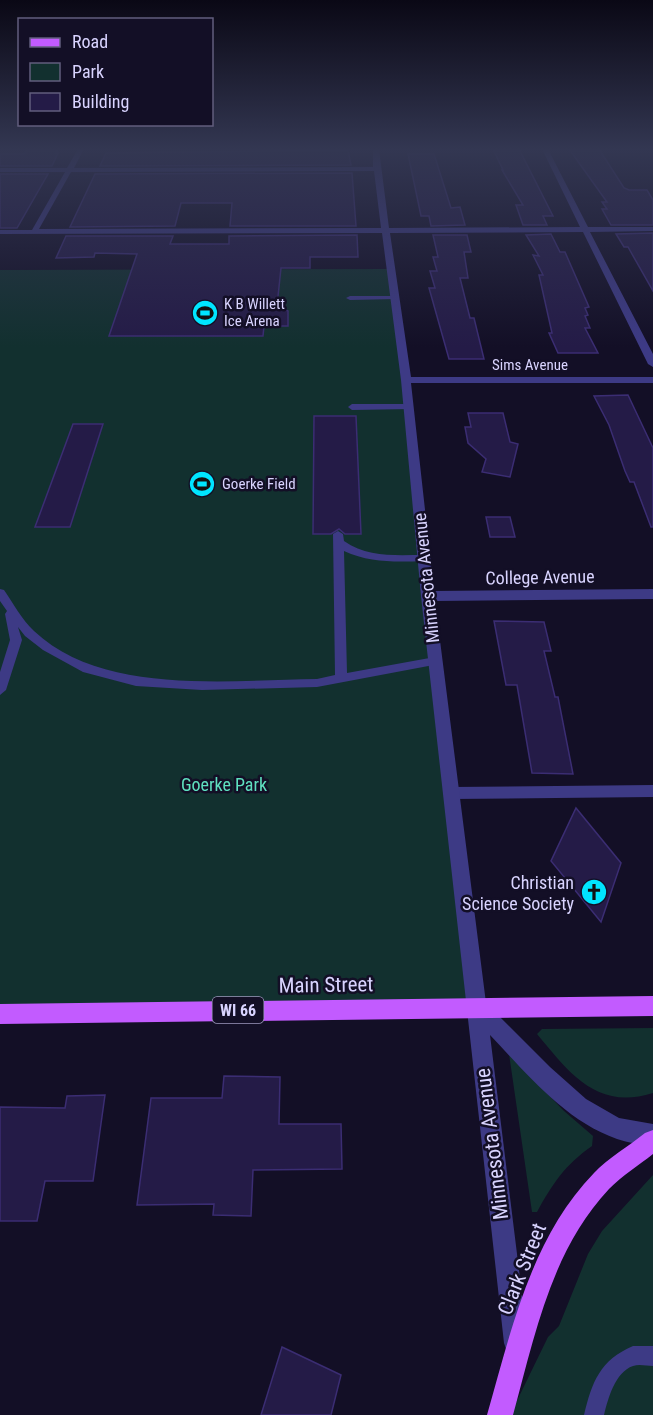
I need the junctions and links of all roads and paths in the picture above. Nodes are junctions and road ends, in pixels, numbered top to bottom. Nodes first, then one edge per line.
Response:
1 (44, 215) edge
2 (383, 215) edge
3 (580, 215) edge
4 (587, 229) junction
5 (653, 229) edge
6 (385, 231) junction
7 (0, 232) edge
8 (34, 232) junction
9 (351, 298) dead end
10 (394, 298) junction
11 (653, 363) edge
12 (406, 380) junction
13 (653, 380) edge
14 (352, 407) dead end
15 (409, 407) junction
16 (424, 558) junction
17 (653, 594) edge
18 (428, 596) junction
19 (3, 597) edge
20 (435, 661) junction
21 (341, 679) junction
22 (0, 690) edge
23 (653, 791) edge
24 (451, 793) junction
25 (653, 1006) edge
26 (476, 1007) junction
27 (0, 1014) edge
28 (653, 1135) edge
29 (653, 1141) edge
30 (517, 1353) junction
31 (653, 1356) edge
32 (500, 1415) edge
33 (594, 1415) edge

1 - 8 street
2 - 6 street, Minnesota Avenue
3 - 4 street
4 - 5 street
4 - 6 street
4 - 11 street
6 - 8 street
6 - 10 street, Minnesota Avenue
7 - 8 street
9 - 10 lane
10 - 12 street, Minnesota Avenue
12 - 13 street, Sims Avenue
12 - 15 street, Minnesota Avenue
14 - 15 lane
15 - 16 street, Minnesota Avenue
16 - 18 street, Minnesota Avenue
16 - 21 lane
17 - 18 street, College Avenue
18 - 20 street, Minnesota Avenue
19 - 21 lane
19 - 22 lane
20 - 21 lane
20 - 24 street, Minnesota Avenue
23 - 24 lane
24 - 26 street, Minnesota Avenue
25 - 26 main road, Main Street / WI 66
26 - 27 main road, Main Street / WI 66
26 - 28 street
26 - 30 street, Minnesota Avenue
29 - 30 main road, Clark Street
30 - 32 main road, Clark Street
31 - 33 lane

